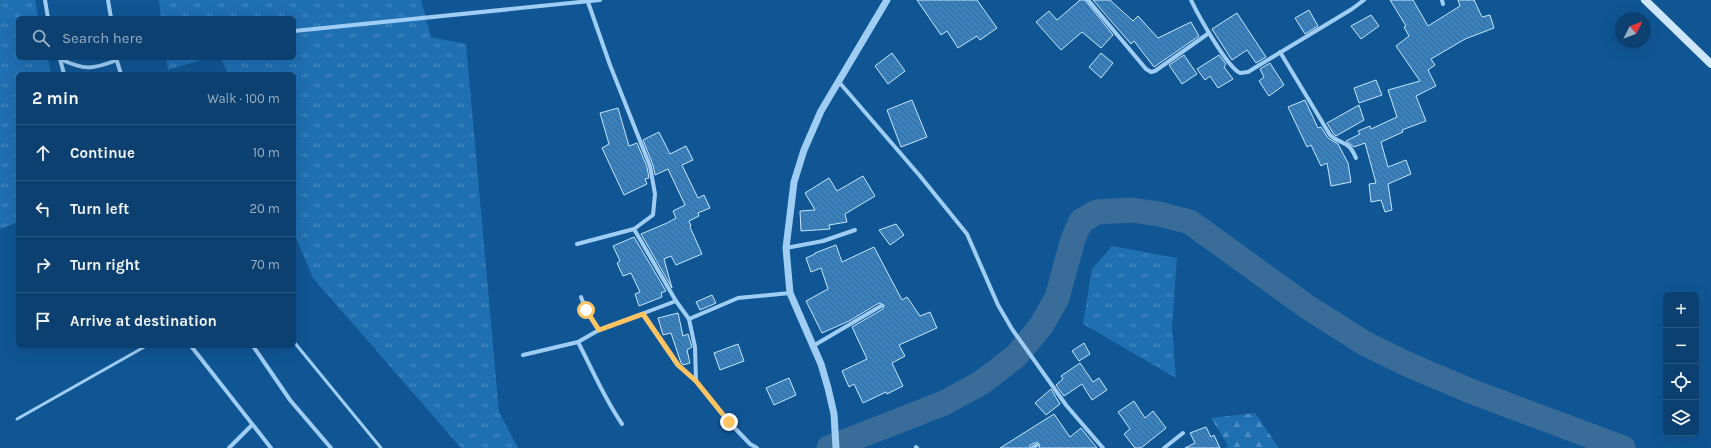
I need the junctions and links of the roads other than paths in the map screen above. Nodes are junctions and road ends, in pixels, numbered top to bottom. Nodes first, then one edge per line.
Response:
1 (46, 0) edge
2 (108, 0) edge
3 (600, 0) edge
4 (888, 0) edge
5 (1088, 0) edge
6 (1191, 0) edge
7 (1364, 0) edge
8 (1645, 0) edge
9 (588, 2) junction
10 (48, 16) edge
11 (111, 16) edge
12 (296, 31) edge
13 (1209, 33) junction
14 (1280, 52) junction
15 (59, 60) edge
16 (61, 60) edge
17 (115, 60) edge
18 (117, 60) edge
19 (1711, 64) edge
20 (63, 72) edge
21 (120, 72) edge
22 (839, 82) junction
23 (1356, 158) dead end
24 (634, 229) junction
25 (855, 230) dead end
26 (577, 244) dead end
27 (786, 248) junction
28 (790, 293) junction
29 (581, 297) dead end
30 (676, 301) junction
31 (881, 306) dead end
32 (643, 314) junction
33 (689, 318) junction
34 (599, 330) junction
35 (578, 342) junction
36 (296, 344) edge
37 (813, 346) junction
38 (142, 348) edge
39 (193, 348) edge
40 (254, 348) edge
41 (523, 355) dead end
42 (696, 381) junction
43 (17, 418) dead end
44 (622, 424) dead end
45 (252, 425) junction
46 (1183, 433) dead end
47 (1037, 445) dead end
48 (229, 448) edge
49 (271, 448) edge
50 (331, 448) edge
51 (381, 448) edge
52 (757, 448) edge
53 (836, 448) edge
54 (1032, 448) edge
55 (1103, 448) edge
56 (1164, 448) edge

1 - 10 street
2 - 11 street
3 - 9 street
4 - 22 street
5 - 13 street
6 - 13 street
7 - 14 street
8 - 19 main road
9 - 12 street
9 - 24 street
13 - 14 street
14 - 23 street
15 - 20 street
16 - 17 street
18 - 21 street
22 - 27 street
22 - 55 street
24 - 26 street
24 - 30 street
25 - 27 street
27 - 28 street
28 - 33 street
28 - 37 street
29 - 34 street
30 - 32 street
30 - 33 street
31 - 37 street
32 - 34 street
32 - 42 street
33 - 42 street
34 - 35 street
35 - 41 street
35 - 44 street
36 - 51 lane
37 - 53 street
38 - 43 lane
39 - 45 street
40 - 50 street
42 - 52 street
45 - 48 street
45 - 49 street
46 - 56 street
47 - 54 street

